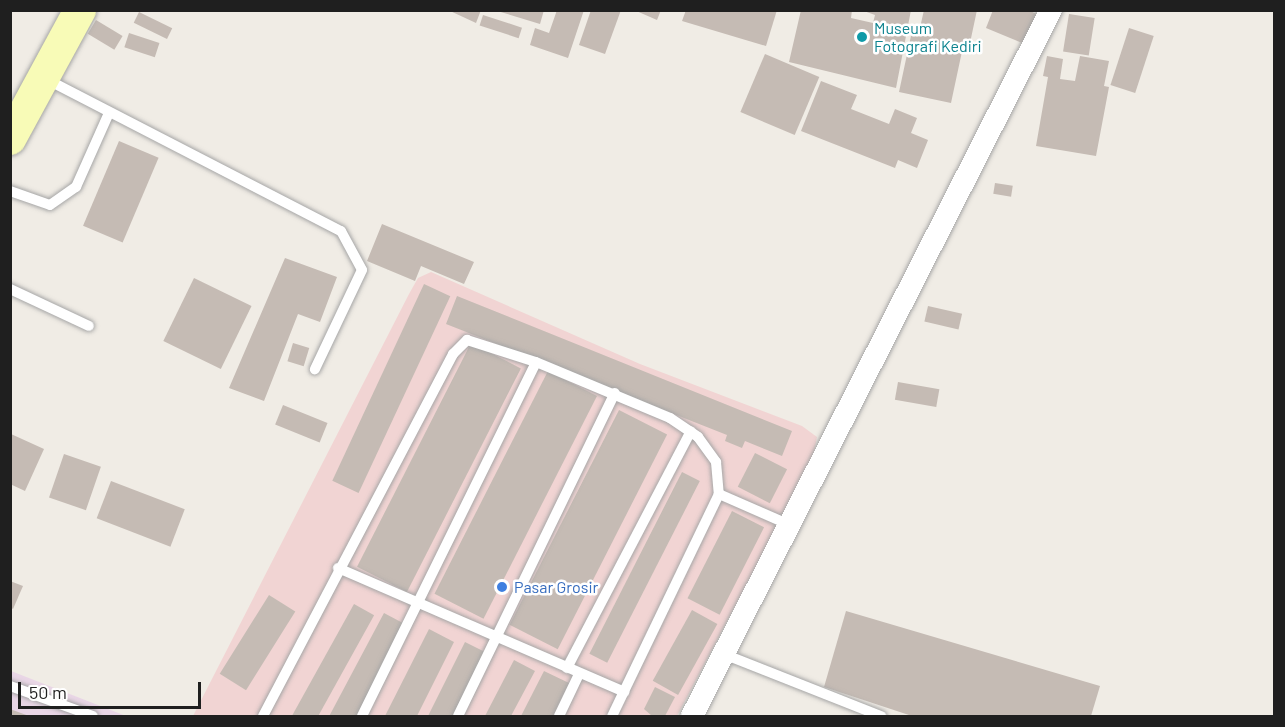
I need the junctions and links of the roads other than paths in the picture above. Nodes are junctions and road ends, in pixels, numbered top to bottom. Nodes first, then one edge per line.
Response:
1 (80, 10) edge
2 (1051, 10) edge
3 (43, 78) junction
4 (109, 113) junction
5 (12, 131) edge
6 (10, 191) edge
7 (10, 289) edge
8 (89, 326) dead end
9 (536, 362) junction
10 (315, 369) dead end
11 (615, 393) junction
12 (691, 431) junction
13 (719, 494) junction
14 (790, 525) junction
15 (338, 568) junction
16 (419, 603) junction
17 (498, 637) junction
18 (726, 655) junction
19 (567, 668) junction
20 (579, 674) junction
21 (10, 686) edge
22 (624, 692) junction
23 (93, 717) edge
24 (263, 717) edge
25 (362, 717) edge
26 (458, 717) edge
27 (559, 717) edge
28 (612, 717) edge
29 (692, 717) edge
30 (881, 717) edge

1 - 3 main road
2 - 14 street
3 - 4 lane
3 - 5 main road
4 - 6 lane
4 - 10 lane
7 - 8 lane
9 - 11 lane
9 - 15 lane
9 - 16 lane
11 - 12 lane
11 - 17 lane
12 - 13 lane
12 - 19 lane
13 - 14 lane
13 - 22 lane
14 - 18 street
15 - 16 lane
15 - 24 lane
16 - 17 lane
16 - 25 lane
17 - 19 lane
17 - 26 lane
18 - 29 street
18 - 30 lane
19 - 20 lane
20 - 22 lane
20 - 27 lane
21 - 23 lane
22 - 28 lane

